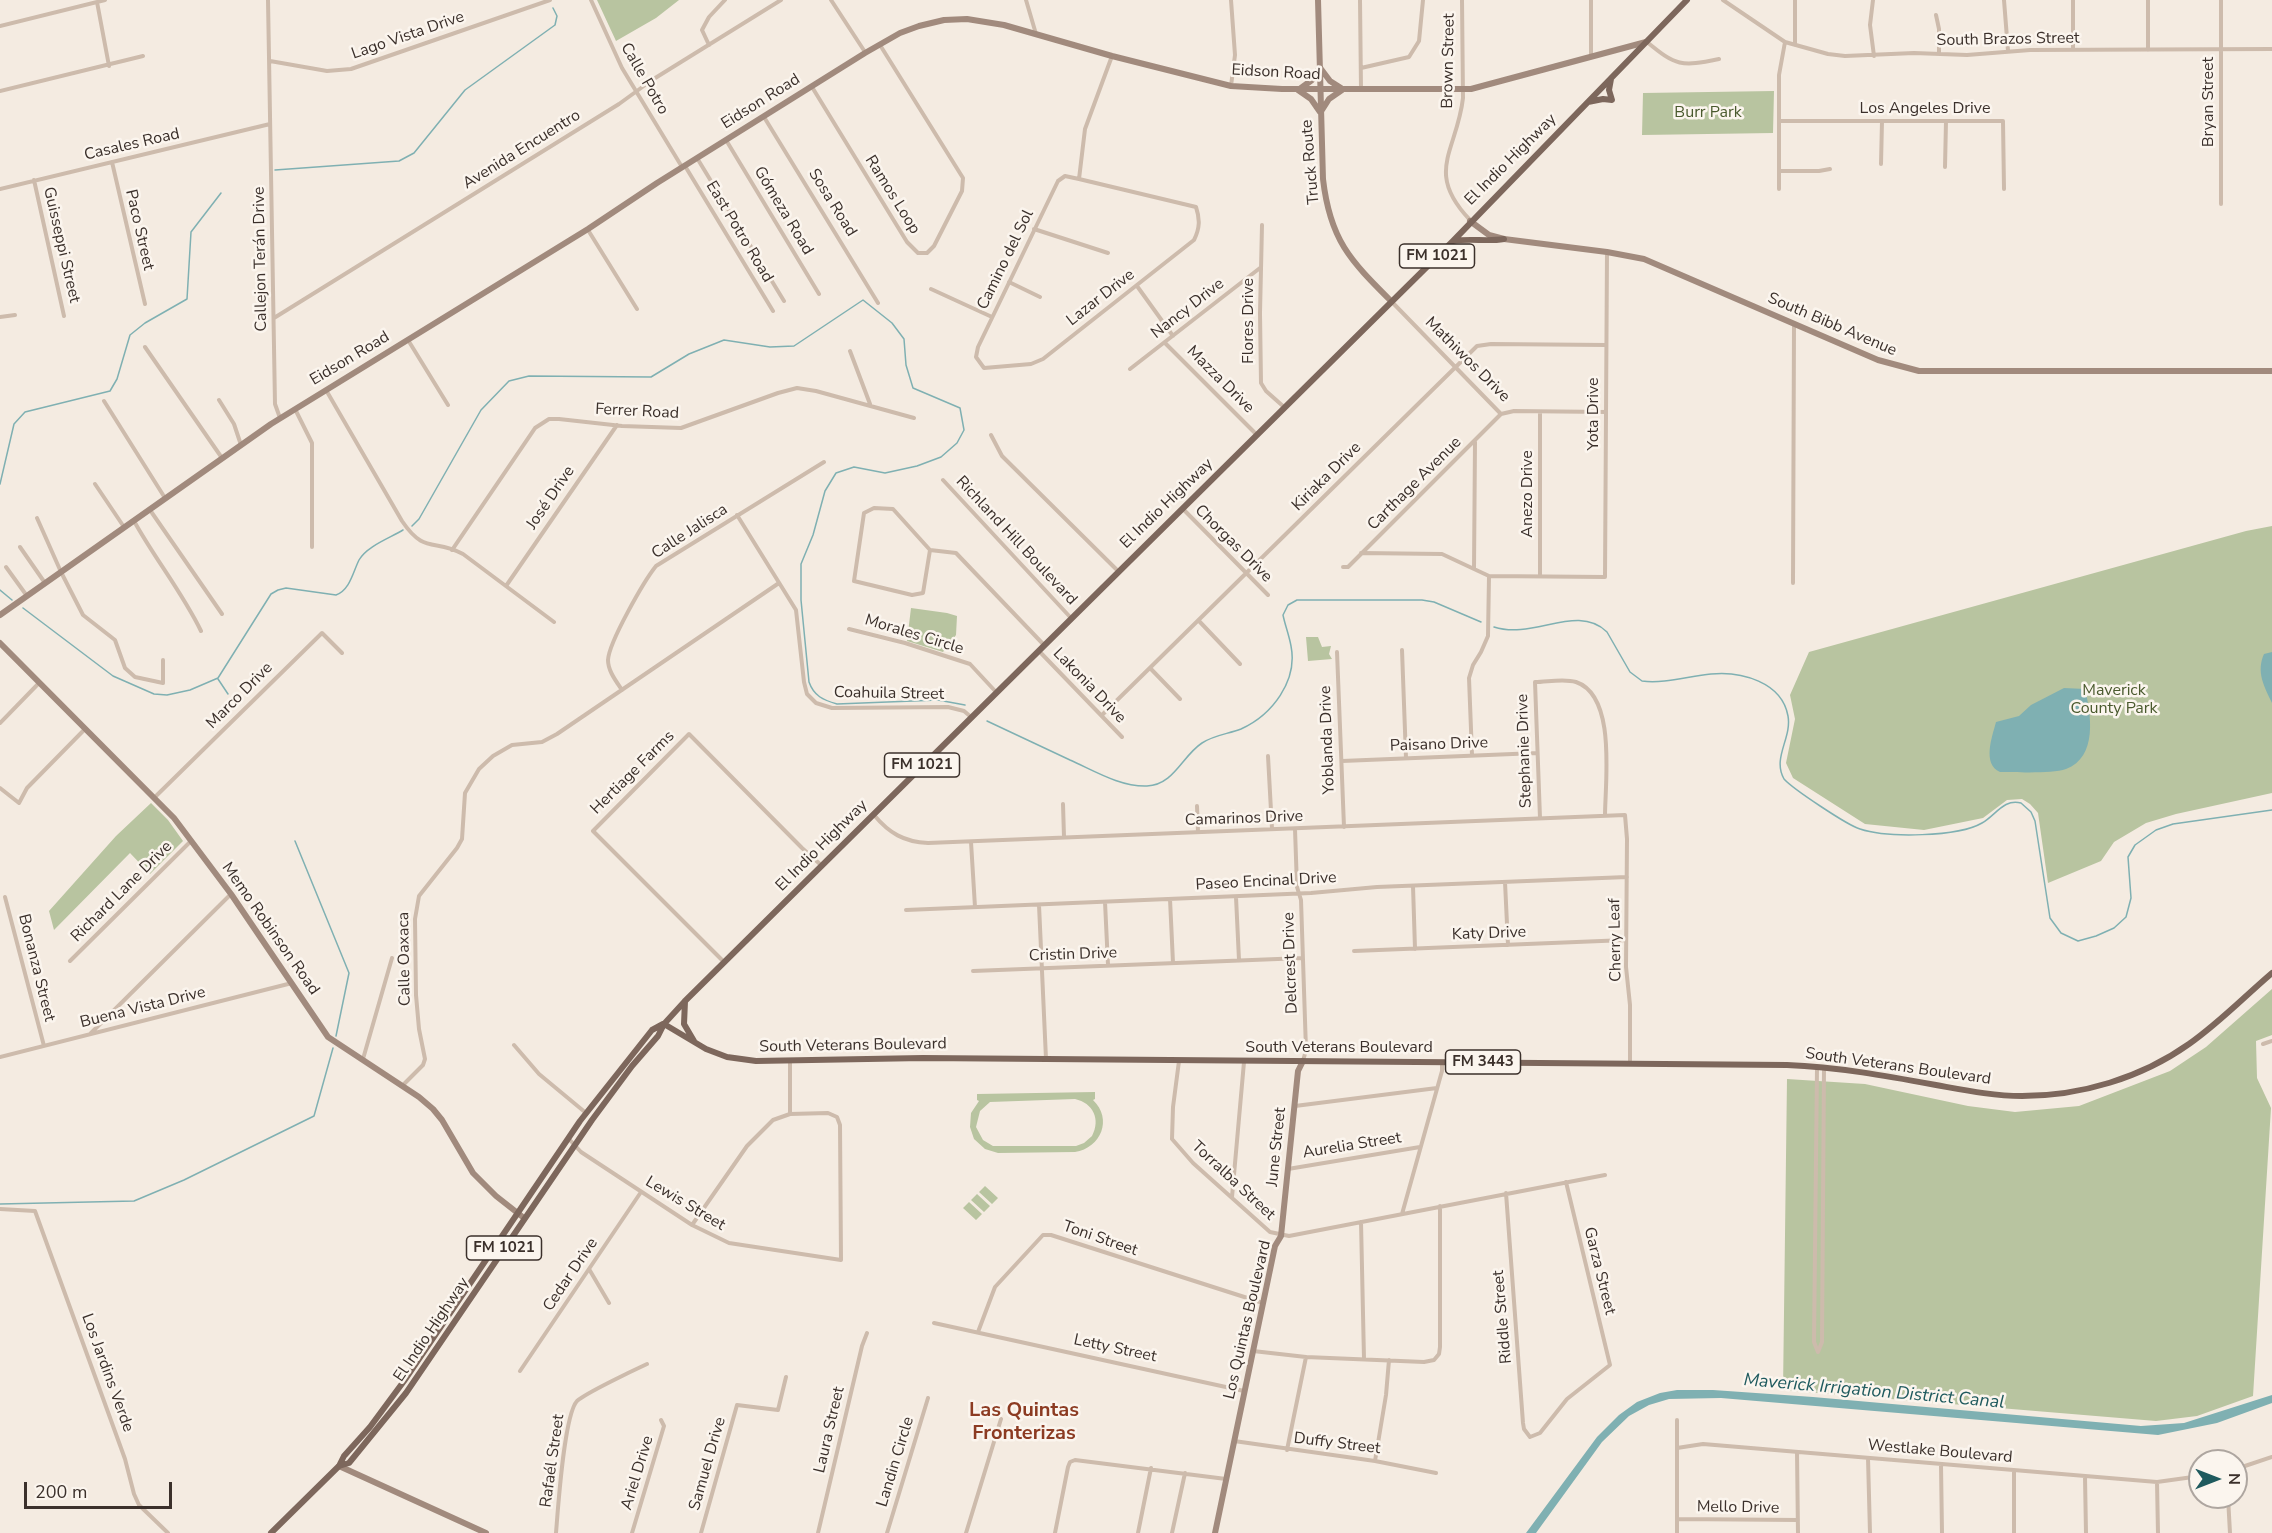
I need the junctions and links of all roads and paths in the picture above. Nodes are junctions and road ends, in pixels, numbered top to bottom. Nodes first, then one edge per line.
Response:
1 (105, 0) edge
2 (268, 0) edge
3 (550, 0) edge
4 (591, 0) edge
5 (726, 0) edge
6 (781, 0) edge
7 (831, 0) edge
8 (1026, 0) edge
9 (1230, 0) edge
10 (1318, 0) edge
11 (1360, 0) edge
12 (1423, 0) edge
13 (1462, 0) edge
14 (1591, 0) edge
15 (1687, 0) edge
16 (1723, 0) edge
17 (1795, 0) edge
18 (1873, 0) edge
19 (2004, 0) edge
20 (2073, 0) edge
21 (2148, 0) edge
22 (2221, 0) edge
23 (97, 2) junction
24 (1936, 15) dead end
25 (0, 26) edge
26 (1036, 34) junction
27 (1647, 42) junction
28 (1785, 42) junction
29 (709, 45) junction
30 (879, 45) junction
31 (1795, 45) junction
32 (2272, 49) edge
33 (2073, 50) junction
34 (2148, 50) junction
35 (2221, 50) junction
36 (2008, 51) junction
37 (865, 53) junction
38 (1939, 54) junction
39 (143, 56) dead end
40 (1112, 56) junction
41 (1591, 56) junction
42 (1874, 56) junction
43 (1719, 59) dead end
44 (270, 61) junction
45 (109, 66) junction
46 (1320, 66) junction
47 (1361, 68) junction
48 (1611, 78) junction
49 (812, 86) junction
50 (1231, 86) junction
51 (1298, 89) junction
52 (1320, 89) junction
53 (1345, 89) junction
54 (1361, 89) junction
55 (1463, 89) junction
56 (0, 91) edge
57 (636, 93) junction
58 (1586, 103) junction
59 (1321, 113) junction
60 (764, 116) junction
61 (1779, 121) junction
62 (1882, 121) junction
63 (1946, 121) junction
64 (270, 124) junction
65 (726, 140) junction
66 (697, 158) junction
67 (112, 162) junction
68 (1881, 164) dead end
69 (683, 166) junction
70 (1945, 167) dead end
71 (1830, 169) dead end
72 (1779, 171) junction
73 (1078, 179) junction
74 (34, 180) junction
75 (0, 189) edge
76 (1779, 189) dead end
77 (2004, 189) dead end
78 (2220, 204) dead end
79 (1470, 220) junction
80 (1262, 225) dead end
81 (588, 229) junction
82 (1034, 229) junction
83 (1504, 240) junction
84 (1453, 241) junction
85 (1607, 252) junction
86 (1108, 253) dead end
87 (1261, 267) junction
88 (1009, 282) junction
89 (1137, 285) junction
90 (931, 289) dead end
91 (819, 294) dead end
92 (1040, 297) dead end
93 (784, 301) dead end
94 (1391, 301) junction
95 (878, 303) dead end
96 (145, 304) dead end
97 (637, 309) dead end
98 (773, 311) dead end
99 (15, 315) dead end
100 (64, 316) dead end
101 (0, 317) edge
102 (992, 317) junction
103 (274, 318) junction
104 (1794, 324) junction
105 (1173, 336) junction
106 (408, 340) junction
107 (1165, 343) junction
108 (1606, 345) junction
109 (145, 347) dead end
110 (850, 351) dead end
111 (1455, 367) junction
112 (984, 368) joint
113 (1130, 369) dead end
114 (2272, 371) edge
115 (326, 389) junction
116 (219, 400) dead end
117 (104, 401) dead end
118 (448, 405) dead end
119 (870, 405) junction
120 (1284, 407) junction
121 (295, 409) junction
122 (1540, 412) junction
123 (1606, 412) junction
124 (1502, 414) junction
125 (280, 418) junction
126 (914, 418) dead end
127 (617, 425) junction
128 (991, 435) dead end
129 (1257, 435) junction
130 (1475, 442) junction
131 (241, 445) junction
132 (222, 458) junction
133 (824, 462) dead end
134 (943, 480) dead end
135 (95, 484) dead end
136 (165, 499) junction
137 (1182, 509) junction
138 (150, 510) junction
139 (737, 515) junction
140 (37, 518) dead end
141 (134, 521) junction
142 (124, 527) junction
143 (20, 547) dead end
144 (312, 547) dead end
145 (452, 549) junction
146 (930, 550) junction
147 (1361, 553) junction
148 (6, 567) dead end
149 (1343, 567) dead end
150 (1474, 569) junction
151 (61, 572) junction
152 (1118, 572) junction
153 (1246, 573) junction
154 (1488, 576) junction
155 (1540, 576) junction
156 (779, 582) junction
157 (45, 583) junction
158 (1793, 583) dead end
159 (506, 586) junction
160 (1268, 595) dead end
161 (27, 596) junction
162 (222, 614) dead end
163 (0, 615) edge
164 (1071, 618) junction
165 (1199, 621) junction
166 (554, 622) dead end
167 (849, 628) dead end
168 (201, 631) dead end
169 (0, 643) edge
170 (1044, 646) junction
171 (1402, 650) dead end
172 (1039, 651) junction
173 (1337, 652) dead end
174 (342, 653) dead end
175 (163, 660) dead end
176 (1240, 664) dead end
177 (1150, 668) junction
178 (39, 684) junction
179 (622, 690) junction
180 (996, 692) junction
181 (1180, 699) dead end
182 (1102, 715) junction
183 (971, 717) junction
184 (0, 723) edge
185 (85, 728) junction
186 (1122, 737) dead end
187 (1537, 753) junction
188 (1472, 755) junction
189 (1268, 756) dead end
190 (1406, 758) junction
191 (1342, 761) junction
192 (0, 788) edge
193 (155, 797) junction
194 (1063, 804) dead end
195 (1197, 806) dead end
196 (873, 814) junction
197 (1625, 815) joint
198 (1605, 816) junction
199 (1540, 818) junction
200 (1344, 826) junction
201 (1295, 828) junction
202 (1272, 829) junction
203 (1198, 832) junction
204 (1064, 837) junction
205 (191, 840) junction
206 (971, 842) junction
207 (821, 865) junction
208 (1627, 877) junction
209 (1505, 882) junction
210 (1413, 886) junction
211 (231, 894) junction
212 (1299, 894) junction
213 (5, 897) dead end
214 (1236, 897) junction
215 (1170, 899) junction
216 (1106, 902) junction
217 (1039, 904) junction
218 (975, 907) junction
219 (906, 910) dead end
220 (1626, 940) junction
221 (1508, 945) junction
222 (1415, 949) junction
223 (1354, 951) dead end
224 (392, 958) dead end
225 (1302, 958) junction
226 (1239, 960) junction
227 (70, 961) dead end
228 (724, 962) junction
229 (1173, 963) junction
230 (1108, 965) junction
231 (1042, 968) junction
232 (973, 971) dead end
233 (2272, 973) edge
234 (292, 983) junction
235 (685, 1001) junction
236 (664, 1024) junction
237 (89, 1034) junction
238 (2272, 1041) edge
239 (696, 1044) junction
240 (2263, 1044) dead end
241 (514, 1045) dead end
242 (44, 1046) junction
243 (0, 1057) edge
244 (363, 1060) junction
245 (790, 1060) junction
246 (1046, 1060) junction
247 (1179, 1061) junction
248 (1303, 1061) junction
249 (1244, 1062) junction
250 (1442, 1062) junction
251 (1630, 1063) junction
252 (1820, 1067) junction
253 (402, 1086) junction
254 (1437, 1088) junction
255 (1295, 1106) junction
256 (586, 1113) junction
257 (790, 1114) junction
258 (1816, 1133) junction
259 (1825, 1133) junction
260 (568, 1138) junction
261 (575, 1144) junction
262 (1420, 1147) junction
263 (1288, 1169) junction
264 (1605, 1175) dead end
265 (1566, 1182) junction
266 (641, 1191) junction
267 (1506, 1193) junction
268 (1816, 1193) junction
269 (1824, 1193) junction
270 (1232, 1197) junction
271 (1440, 1206) junction
272 (0, 1209) edge
273 (517, 1213) junction
274 (1402, 1214) junction
275 (524, 1218) junction
276 (1361, 1222) junction
277 (692, 1225) junction
278 (1281, 1236) junction
279 (1815, 1247) junction
280 (1823, 1247) junction
281 (589, 1269) junction
282 (1815, 1300) junction
283 (1822, 1300) junction
284 (609, 1303) dead end
285 (1263, 1303) junction
286 (934, 1323) dead end
287 (978, 1332) junction
288 (867, 1333) dead end
289 (1253, 1351) junction
290 (1306, 1357) junction
291 (1364, 1359) junction
292 (1389, 1360) junction
293 (647, 1364) dead end
294 (520, 1371) dead end
295 (786, 1377) dead end
296 (1245, 1391) junction
297 (928, 1398) dead end
298 (1001, 1419) dead end
299 (661, 1420) dead end
300 (1677, 1420) dead end
301 (1530, 1437) joint
302 (1234, 1441) junction
303 (1677, 1448) junction
304 (1287, 1450) junction
305 (1797, 1452) junction
306 (2272, 1457) edge
307 (1869, 1458) junction
308 (1375, 1461) junction
309 (1941, 1465) junction
310 (2248, 1465) edge
311 (339, 1466) junction
312 (1151, 1468) junction
313 (2014, 1471) junction
314 (1185, 1473) junction
315 (1436, 1473) dead end
316 (2085, 1477) junction
317 (2188, 1478) edge
318 (1227, 1479) junction
319 (2157, 1482) junction
320 (2229, 1509) edge
321 (1677, 1519) junction
322 (1798, 1520) junction
323 (168, 1533) edge
324 (271, 1533) edge
325 (486, 1533) edge
326 (556, 1533) edge
327 (632, 1533) edge
328 (701, 1533) edge
329 (818, 1533) edge
330 (886, 1533) edge
331 (966, 1533) edge
332 (1055, 1533) edge
333 (1138, 1533) edge
334 (1173, 1533) edge
335 (1215, 1533) edge
336 (1677, 1533) edge
337 (1798, 1533) edge
338 (1870, 1533) edge
339 (1942, 1533) edge
340 (2014, 1533) edge
341 (2086, 1533) edge
342 (2158, 1533) edge
343 (2230, 1533) edge

1 - 23 street
2 - 44 street, Callejon Terán Drive
3 - 44 street, Lago Vista Drive
4 - 57 street, Calle Potro
5 - 29 street
6 - 29 street, Avenida Encuentro
7 - 37 street
8 - 26 street
9 - 50 street
10 - 46 street, Truck Route
11 - 47 street
12 - 47 street
13 - 55 street, Brown Street
14 - 41 street
15 - 27 main road, El Indio Highway / FM 1021
16 - 28 street, South Brazos Street
17 - 31 street
18 - 42 street
19 - 36 street
20 - 33 street
21 - 34 street
22 - 35 street, Bryan Street
23 - 25 street
23 - 45 street
24 - 38 street
26 - 30 street, Eidson Road
26 - 40 street, Eidson Road
27 - 41 street, Eidson Road
27 - 43 street
27 - 48 main road, El Indio Highway / FM 1021
28 - 31 street, South Brazos Street
28 - 61 street
29 - 57 street, Avenida Encuentro
30 - 37 street, Eidson Road
30 - 49 street, Ramos Loop
31 - 42 street, South Brazos Street
32 - 35 street, South Brazos Street
33 - 34 street, South Brazos Street
33 - 36 street, South Brazos Street
34 - 35 street, South Brazos Street
35 - 78 street, Bryan Street
36 - 38 street, South Brazos Street
37 - 49 street, Eidson Road
38 - 42 street, South Brazos Street
39 - 45 street
40 - 50 street, Eidson Road
40 - 73 street
41 - 55 street, Eidson Road
44 - 64 street, Callejon Terán Drive
45 - 56 street
46 - 51 street
46 - 52 street, Truck Route
46 - 53 street
47 - 54 street
48 - 58 main road, El Indio Highway / FM 1021
48 - 58 main road
49 - 60 street, Eidson Road
50 - 51 street, Eidson Road
51 - 52 street, Eidson Road
51 - 59 street
52 - 53 street, Eidson Road
52 - 59 street, Truck Route
53 - 54 street, Eidson Road
53 - 59 street
54 - 55 street, Eidson Road
55 - 79 street, Brown Street
57 - 69 street, Calle Potro
57 - 103 street, Avenida Encuentro
58 - 79 main road, El Indio Highway / FM 1021
59 - 94 street, Truck Route
60 - 65 street, Eidson Road
60 - 95 street, Sosa Road
61 - 62 street, Los Angeles Drive
61 - 72 street
62 - 63 street, Los Angeles Drive
62 - 68 street
63 - 70 street
63 - 77 street, Los Angeles Drive
64 - 67 street, Casales Road
64 - 103 street, Callejon Terán Drive
65 - 66 street, Eidson Road
65 - 91 street, Gómeza Road
66 - 69 street, Eidson Road
66 - 93 street
67 - 74 street, Casales Road
67 - 96 street, Paco Street
69 - 81 street, Eidson Road
69 - 98 street, East Potro Road
71 - 72 street
72 - 76 street
73 - 82 street, Camino del Sol
73 - 89 street, Lazar Drive
74 - 75 street, Casales Road
74 - 100 street, Guisseppi Street
79 - 83 street, South Bibb Avenue
79 - 84 main road, El Indio Highway / FM 1021
80 - 87 street, Flores Drive
81 - 97 street
81 - 106 street, Eidson Road
82 - 86 street
82 - 88 street, Camino del Sol
83 - 84 main road
83 - 85 street, South Bibb Avenue
84 - 94 main road, El Indio Highway / FM 1021
85 - 104 street, South Bibb Avenue
85 - 108 street, Yota Drive
87 - 105 street, Nancy Drive
87 - 120 street, Flores Drive
88 - 92 street
88 - 102 street, Camino del Sol
89 - 105 street, Mazza Drive
89 - 112 street, Lazar Drive
90 - 102 street
94 - 111 street, Mathiwos Drive
94 - 120 main road, El Indio Highway / FM 1021
99 - 101 street
102 - 112 street, Camino del Sol
103 - 125 street, Callejon Terán Drive
104 - 114 street, South Bibb Avenue
104 - 158 street
105 - 107 street, Nancy Drive
106 - 115 street, Eidson Road
106 - 118 street
107 - 113 street, Nancy Drive
107 - 129 street, Mazza Drive
108 - 111 street, Kiriaka Drive
108 - 123 street, Yota Drive
109 - 132 street
110 - 119 street
111 - 124 street, Mathiwos Drive
111 - 153 street, Kiriaka Drive
115 - 121 street, Eidson Road
115 - 145 street
116 - 131 street
117 - 136 street
119 - 126 street, Ferrer Road
119 - 127 street, Ferrer Road
120 - 129 main road, El Indio Highway / FM 1021
121 - 125 street, Eidson Road
121 - 144 street
122 - 123 street, Mathiwos Drive
122 - 124 street, Mathiwos Drive
122 - 155 street, Anezo Drive
123 - 155 street, Yota Drive
124 - 130 street, Carthage Avenue
125 - 131 street, Eidson Road
127 - 145 street, Ferrer Road
127 - 159 street, José Drive
128 - 152 street
129 - 137 main road, El Indio Highway / FM 1021
130 - 147 street, Carthage Avenue
130 - 150 street
131 - 132 street, Eidson Road
132 - 136 street, Eidson Road
133 - 139 street, Calle Jalisca
134 - 164 street, Richland Hill Boulevard
135 - 142 street
136 - 138 street, Eidson Road
137 - 152 main road, El Indio Highway / FM 1021
137 - 153 street, Chorgas Drive
138 - 141 street, Eidson Road
138 - 162 street
139 - 156 street
139 - 179 street, Calle Jalisca
140 - 151 street
141 - 142 street, Eidson Road
141 - 168 street
142 - 151 street, Eidson Road
143 - 157 street
145 - 159 street
146 - 146 street
146 - 170 street
147 - 149 street, Carthage Avenue
147 - 150 street
148 - 161 street
150 - 154 street
151 - 157 street, Eidson Road
151 - 175 street
152 - 164 main road, El Indio Highway / FM 1021
153 - 160 street, Chorgas Drive
153 - 165 street, Kiriaka Drive
154 - 155 street
154 - 188 street
156 - 179 street, Calle Oaxaca
156 - 183 street, Coahuila Street
157 - 161 street, Eidson Road
159 - 166 street
161 - 163 street, Eidson Road
164 - 170 main road, El Indio Highway / FM 1021
165 - 176 street
165 - 177 street, Kiriaka Drive
167 - 180 street, Morales Circle
169 - 178 street, Memo Robinson Road
170 - 172 main road, El Indio Highway / FM 1021
171 - 190 street
172 - 180 main road, El Indio Highway / FM 1021
172 - 182 street, Lakonia Drive
173 - 191 street, Yoblanda Drive
174 - 193 street, Marco Drive
177 - 181 street
177 - 182 street, Kiriaka Drive
178 - 184 street
178 - 185 street, Memo Robinson Road
179 - 253 street, Calle Oaxaca
180 - 183 main road, El Indio Highway / FM 1021
182 - 186 street, Lakonia Drive
183 - 196 main road, El Indio Highway / FM 1021
185 - 192 street
185 - 193 street, Memo Robinson Road
187 - 188 street, Paisano Drive
187 - 198 street, Stephanie Drive
187 - 199 street, Stephanie Drive
188 - 190 street, Paisano Drive
189 - 202 street
190 - 191 street, Paisano Drive
191 - 200 street, Yoblanda Drive
193 - 205 street, Memo Robinson Road
194 - 204 street
195 - 203 street
196 - 206 street, Camarinos Drive
196 - 207 main road, El Indio Highway / FM 1021
197 - 198 street, Camarinos Drive
197 - 208 street, Cherry Leaf
198 - 199 street, Camarinos Drive
199 - 200 street, Camarinos Drive
200 - 201 street, Camarinos Drive
201 - 202 street, Camarinos Drive
201 - 212 street, Delcrest Drive
202 - 203 street, Camarinos Drive
203 - 204 street, Camarinos Drive
204 - 206 street, Camarinos Drive
205 - 211 street, Memo Robinson Road
205 - 227 street, Richard Lane Drive
206 - 218 street
207 - 228 main road, El Indio Highway / FM 1021
207 - 228 street, Hertiage Farms
208 - 209 street, Paseo Encinal Drive
208 - 220 street, Cherry Leaf
209 - 210 street, Paseo Encinal Drive
209 - 221 street
210 - 212 street, Paseo Encinal Drive
210 - 222 street
211 - 234 street, Memo Robinson Road
211 - 237 street
212 - 214 street, Paseo Encinal Drive
212 - 225 street, Delcrest Drive
213 - 242 street, Bonanza Street
214 - 215 street, Paseo Encinal Drive
214 - 226 street
215 - 216 street, Paseo Encinal Drive
215 - 229 street
216 - 217 street, Paseo Encinal Drive
216 - 230 street
217 - 218 street, Paseo Encinal Drive
217 - 231 street
218 - 219 street, Paseo Encinal Drive
220 - 221 street, Katy Drive
220 - 251 street, Cherry Leaf
221 - 222 street, Katy Drive
222 - 223 street, Katy Drive
224 - 244 street
225 - 226 street, Cristin Drive
225 - 248 street, Delcrest Drive
226 - 229 street, Cristin Drive
228 - 235 main road, El Indio Highway / FM 1021
229 - 230 street, Cristin Drive
230 - 231 street, Cristin Drive
231 - 232 street, Cristin Drive
231 - 246 street
233 - 252 main road, South Veterans Boulevard / FM 3443
234 - 237 street, Buena Vista Drive
234 - 244 street, Memo Robinson Road
235 - 236 main road, El Indio Highway / FM 1021
235 - 239 main road
236 - 239 main road, South Veterans Boulevard / FM 3443
236 - 256 main road, El Indio Highway / FM 1021
236 - 261 main road, El Indio Highway / FM 1021
237 - 242 street, Buena Vista Drive
238 - 240 street
239 - 245 main road, South Veterans Boulevard / FM 3443
241 - 256 street
242 - 243 street, Buena Vista Drive
244 - 253 street, Memo Robinson Road
245 - 246 main road, South Veterans Boulevard / FM 3443
245 - 257 street
246 - 247 main road, South Veterans Boulevard / FM 3443
247 - 249 main road, South Veterans Boulevard / FM 3443
247 - 270 street, Torralba Street
248 - 249 main road, South Veterans Boulevard / FM 3443
248 - 250 main road, South Veterans Boulevard / FM 3443
248 - 255 street, June Street
249 - 270 street
250 - 251 main road, South Veterans Boulevard / FM 3443
250 - 254 street
251 - 252 main road, South Veterans Boulevard / FM 3443
252 - 258 street
252 - 259 street
253 - 273 street, Memo Robinson Road
254 - 255 street
254 - 262 street
255 - 263 street, June Street
256 - 260 main road, El Indio Highway / FM 1021
257 - 277 street
257 - 277 street, Lewis Street
258 - 259 street
258 - 268 street
259 - 269 street
260 - 261 street, Lewis Street
260 - 273 main road, El Indio Highway / FM 1021
261 - 266 street, Lewis Street
261 - 275 main road, El Indio Highway / FM 1021
262 - 263 street, Aurelia Street
262 - 274 street
263 - 278 street, June Street
264 - 265 street, Los Quintas Boulevard
265 - 267 street, Los Quintas Boulevard
265 - 301 street, Garza Street
266 - 277 street, Lewis Street
266 - 281 street, Cedar Drive
267 - 271 street, Los Quintas Boulevard
267 - 301 street, Riddle Street
268 - 269 street
268 - 279 street
269 - 280 street
270 - 278 street, Torralba Street
271 - 274 street, Los Quintas Boulevard
271 - 292 street
272 - 323 street, Los Jardins Verde
273 - 275 street, Memo Robinson Road
273 - 311 main road, El Indio Highway / FM 1021
274 - 276 street, Los Quintas Boulevard
275 - 311 main road, El Indio Highway / FM 1021
276 - 278 street, Los Quintas Boulevard
276 - 291 street
278 - 285 street, Los Quintas Boulevard
279 - 280 street
279 - 282 street
280 - 283 street
281 - 284 street
281 - 294 street, Cedar Drive
282 - 283 street
282 - 283 street
285 - 287 street, Toni Street
285 - 289 street, Los Quintas Boulevard
286 - 287 street, Letty Street
287 - 296 street, Letty Street
288 - 329 street, Laura Street
289 - 290 street
289 - 296 street, Los Quintas Boulevard
290 - 291 street
290 - 304 street
291 - 292 street
292 - 308 street
293 - 326 street, Rafaél Street
295 - 328 street, Samuel Drive
296 - 302 street, Los Quintas Boulevard
297 - 330 street, Landin Circle
298 - 331 street
299 - 327 street, Ariel Drive
300 - 303 street
302 - 304 street, Duffy Street
302 - 318 street, Los Quintas Boulevard
303 - 305 street, Westlake Boulevard
303 - 321 street
304 - 308 street, Duffy Street
305 - 307 street, Westlake Boulevard
305 - 322 street
306 - 310 street
307 - 309 street, Westlake Boulevard
307 - 338 street
308 - 315 street, Duffy Street
309 - 313 street, Westlake Boulevard
309 - 339 street
311 - 324 main road, El Indio Highway / FM 1021
311 - 325 street
312 - 314 street
312 - 332 street
312 - 333 street
313 - 316 street, Westlake Boulevard
313 - 340 street
314 - 318 street
314 - 334 street
316 - 319 street, Westlake Boulevard
316 - 341 street
317 - 319 street, Westlake Boulevard
318 - 335 street, Los Quintas Boulevard
319 - 342 street
320 - 343 street
321 - 322 street, Mello Drive
321 - 336 street
322 - 337 street

